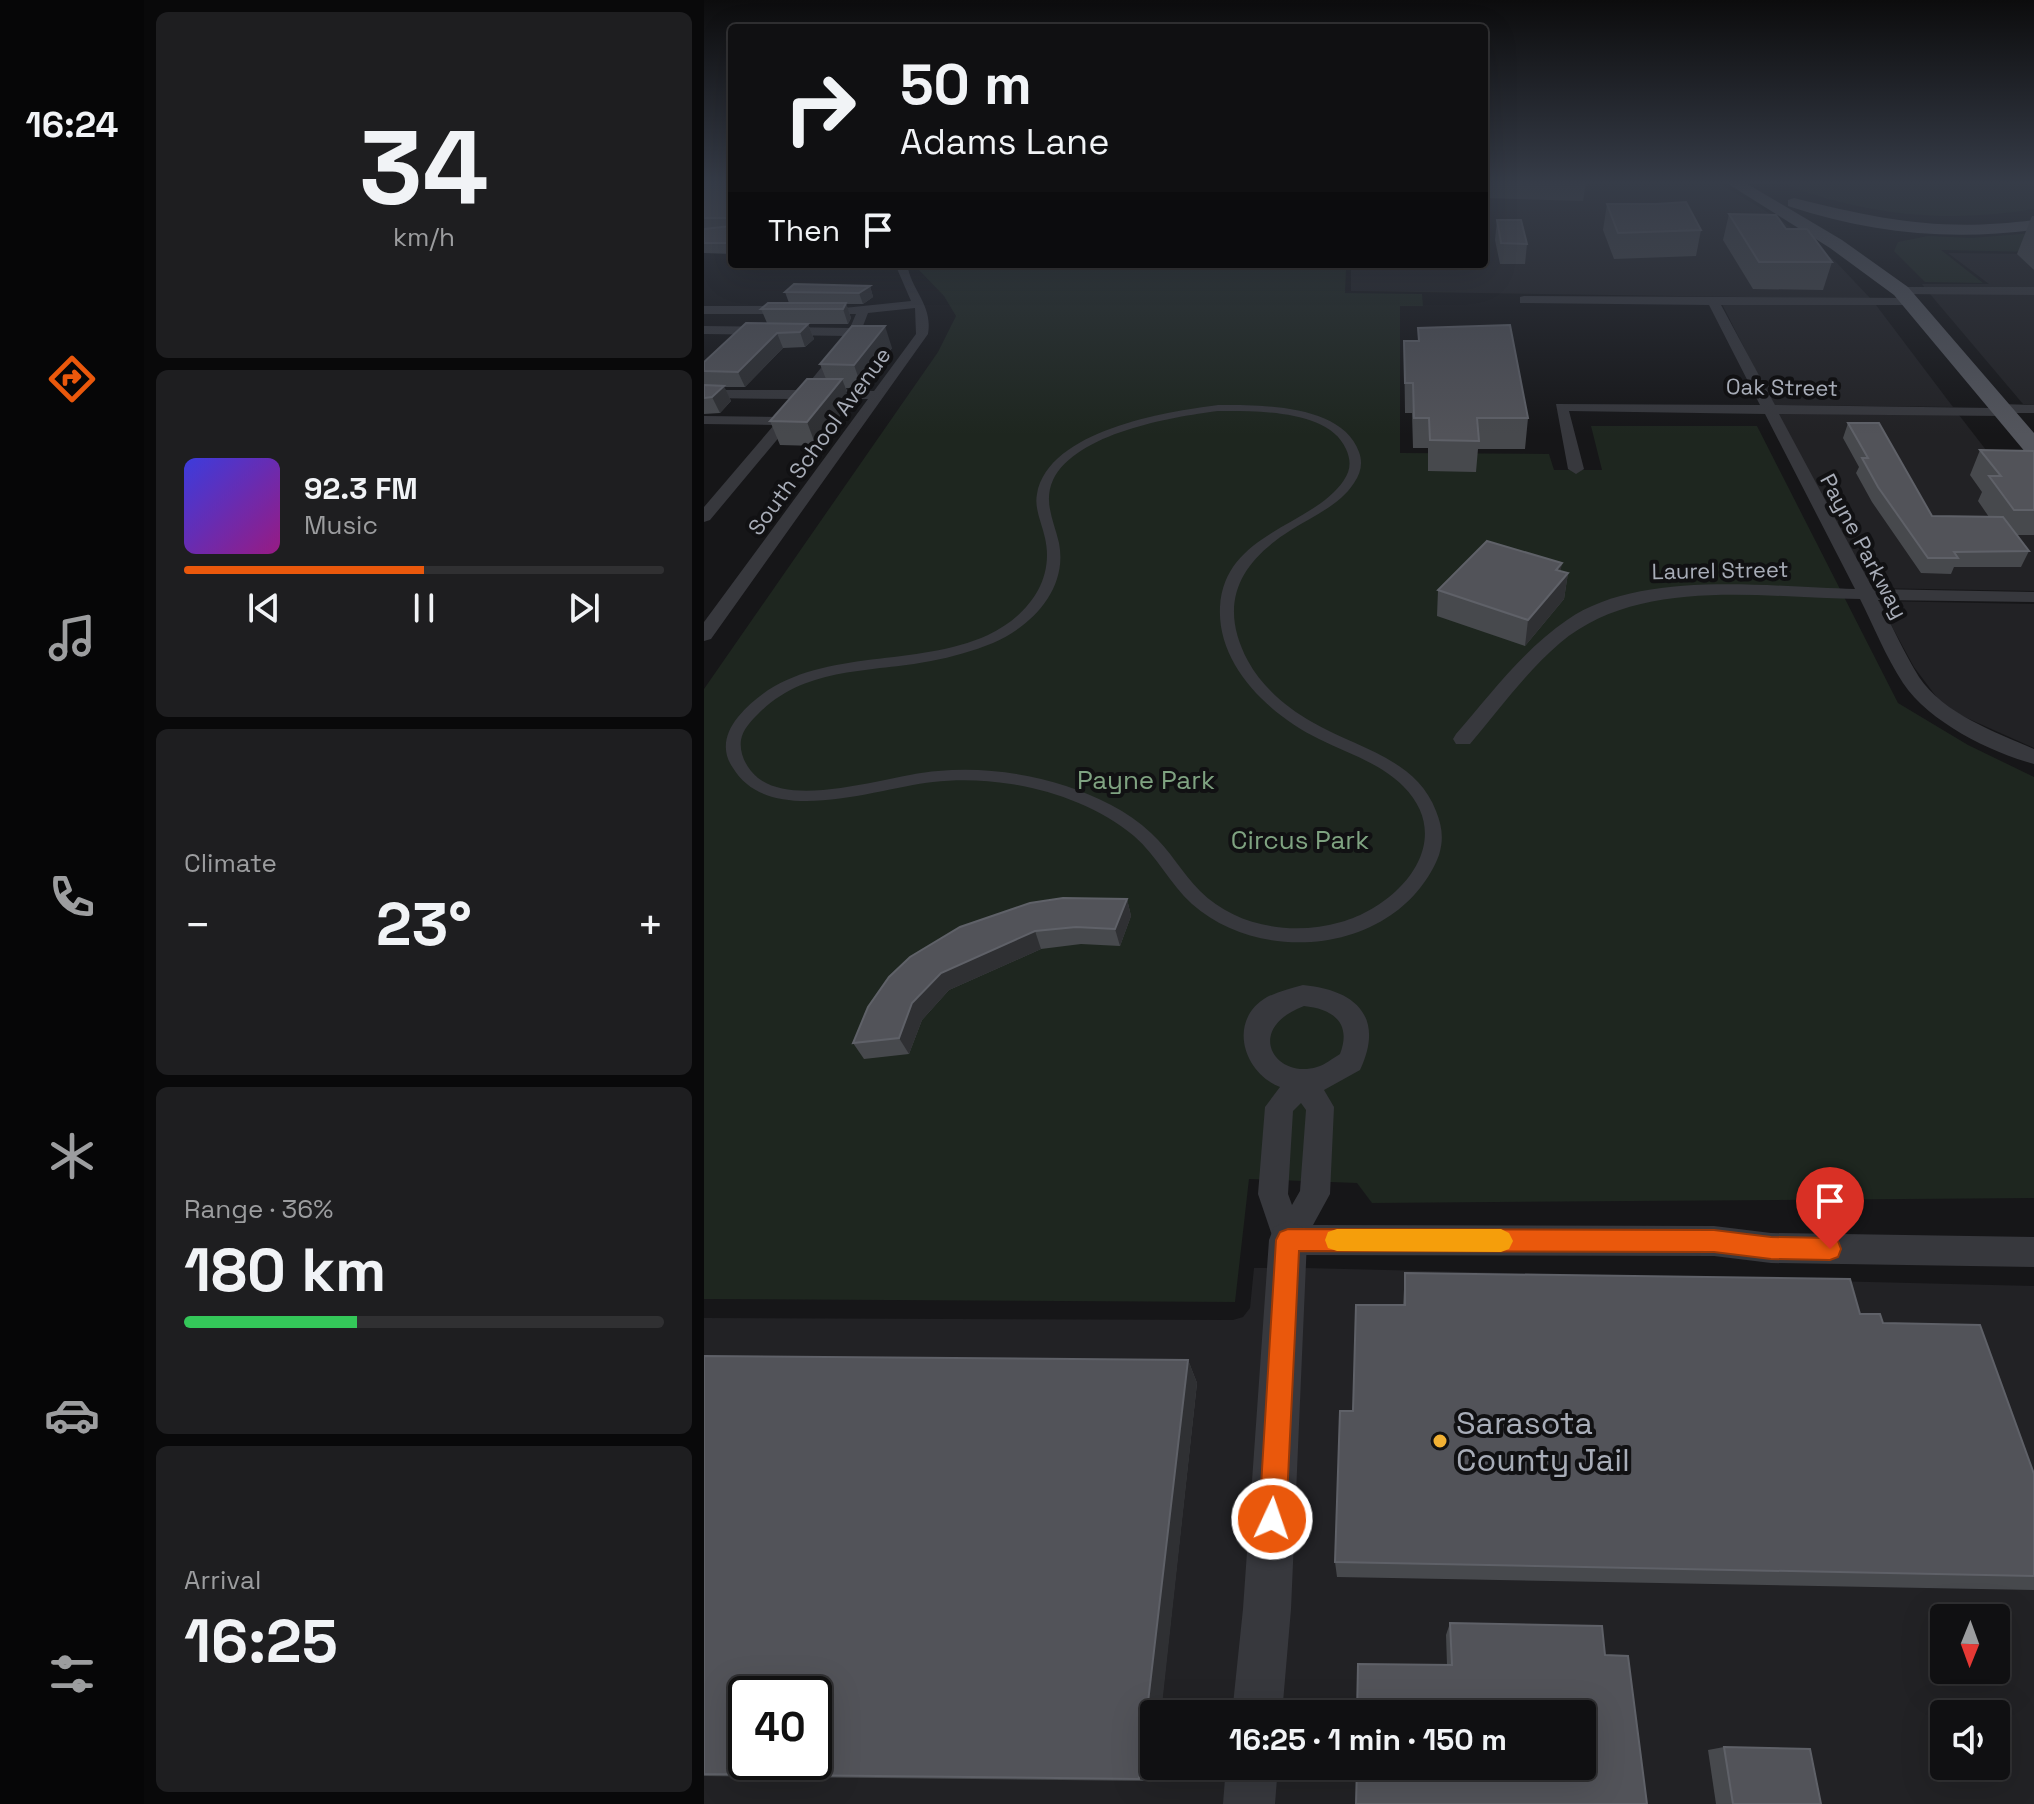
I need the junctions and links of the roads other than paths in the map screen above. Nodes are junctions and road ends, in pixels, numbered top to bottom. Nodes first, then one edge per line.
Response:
1 (1866, 266) edge
2 (1887, 266) edge
3 (902, 268) edge
4 (2034, 291) edge
5 (1906, 296) junction
6 (1524, 300) dead end
7 (1713, 301) junction
8 (921, 304) junction
9 (704, 310) edge
10 (799, 311) edge
11 (831, 311) edge
12 (863, 311) junction
13 (704, 330) edge
14 (857, 332) junction
15 (704, 394) edge
16 (809, 395) junction
17 (880, 395) junction
18 (1767, 409) junction
19 (2034, 409) edge
20 (2003, 412) junction
21 (2034, 415) edge
22 (704, 420) edge
23 (786, 421) junction
24 (2034, 448) edge
25 (1576, 469) dead end
26 (704, 517) edge
27 (1864, 594) junction
28 (2034, 597) edge
29 (704, 635) edge
30 (1463, 739) dead end
31 (2034, 757) edge
32 (749, 779) joint
33 (1288, 1240) junction
34 (2034, 1252) edge
35 (1258, 1700) edge
36 (1251, 1780) edge
37 (1249, 1804) edge

1 - 5 main road
2 - 5 main road
3 - 8 street
4 - 5 street
5 - 7 street
5 - 20 main road
6 - 7 street
7 - 18 street, Payne Parkway
8 - 12 street
8 - 17 street, South School Avenue
9 - 10 street
11 - 12 street
12 - 14 street
13 - 14 street
14 - 16 street
15 - 16 street
16 - 17 street
16 - 23 street
17 - 29 street, South School Avenue
18 - 20 street, Oak Street
18 - 25 street, Oak Street
18 - 27 street, Payne Parkway
19 - 20 street
20 - 21 street
20 - 24 main road
22 - 23 street
23 - 26 street
27 - 28 street, Laurel Street
27 - 30 street, Laurel Street
27 - 31 street, Payne Parkway
32 - 32 street
33 - 33 street
33 - 34 street
33 - 35 street
36 - 37 street

